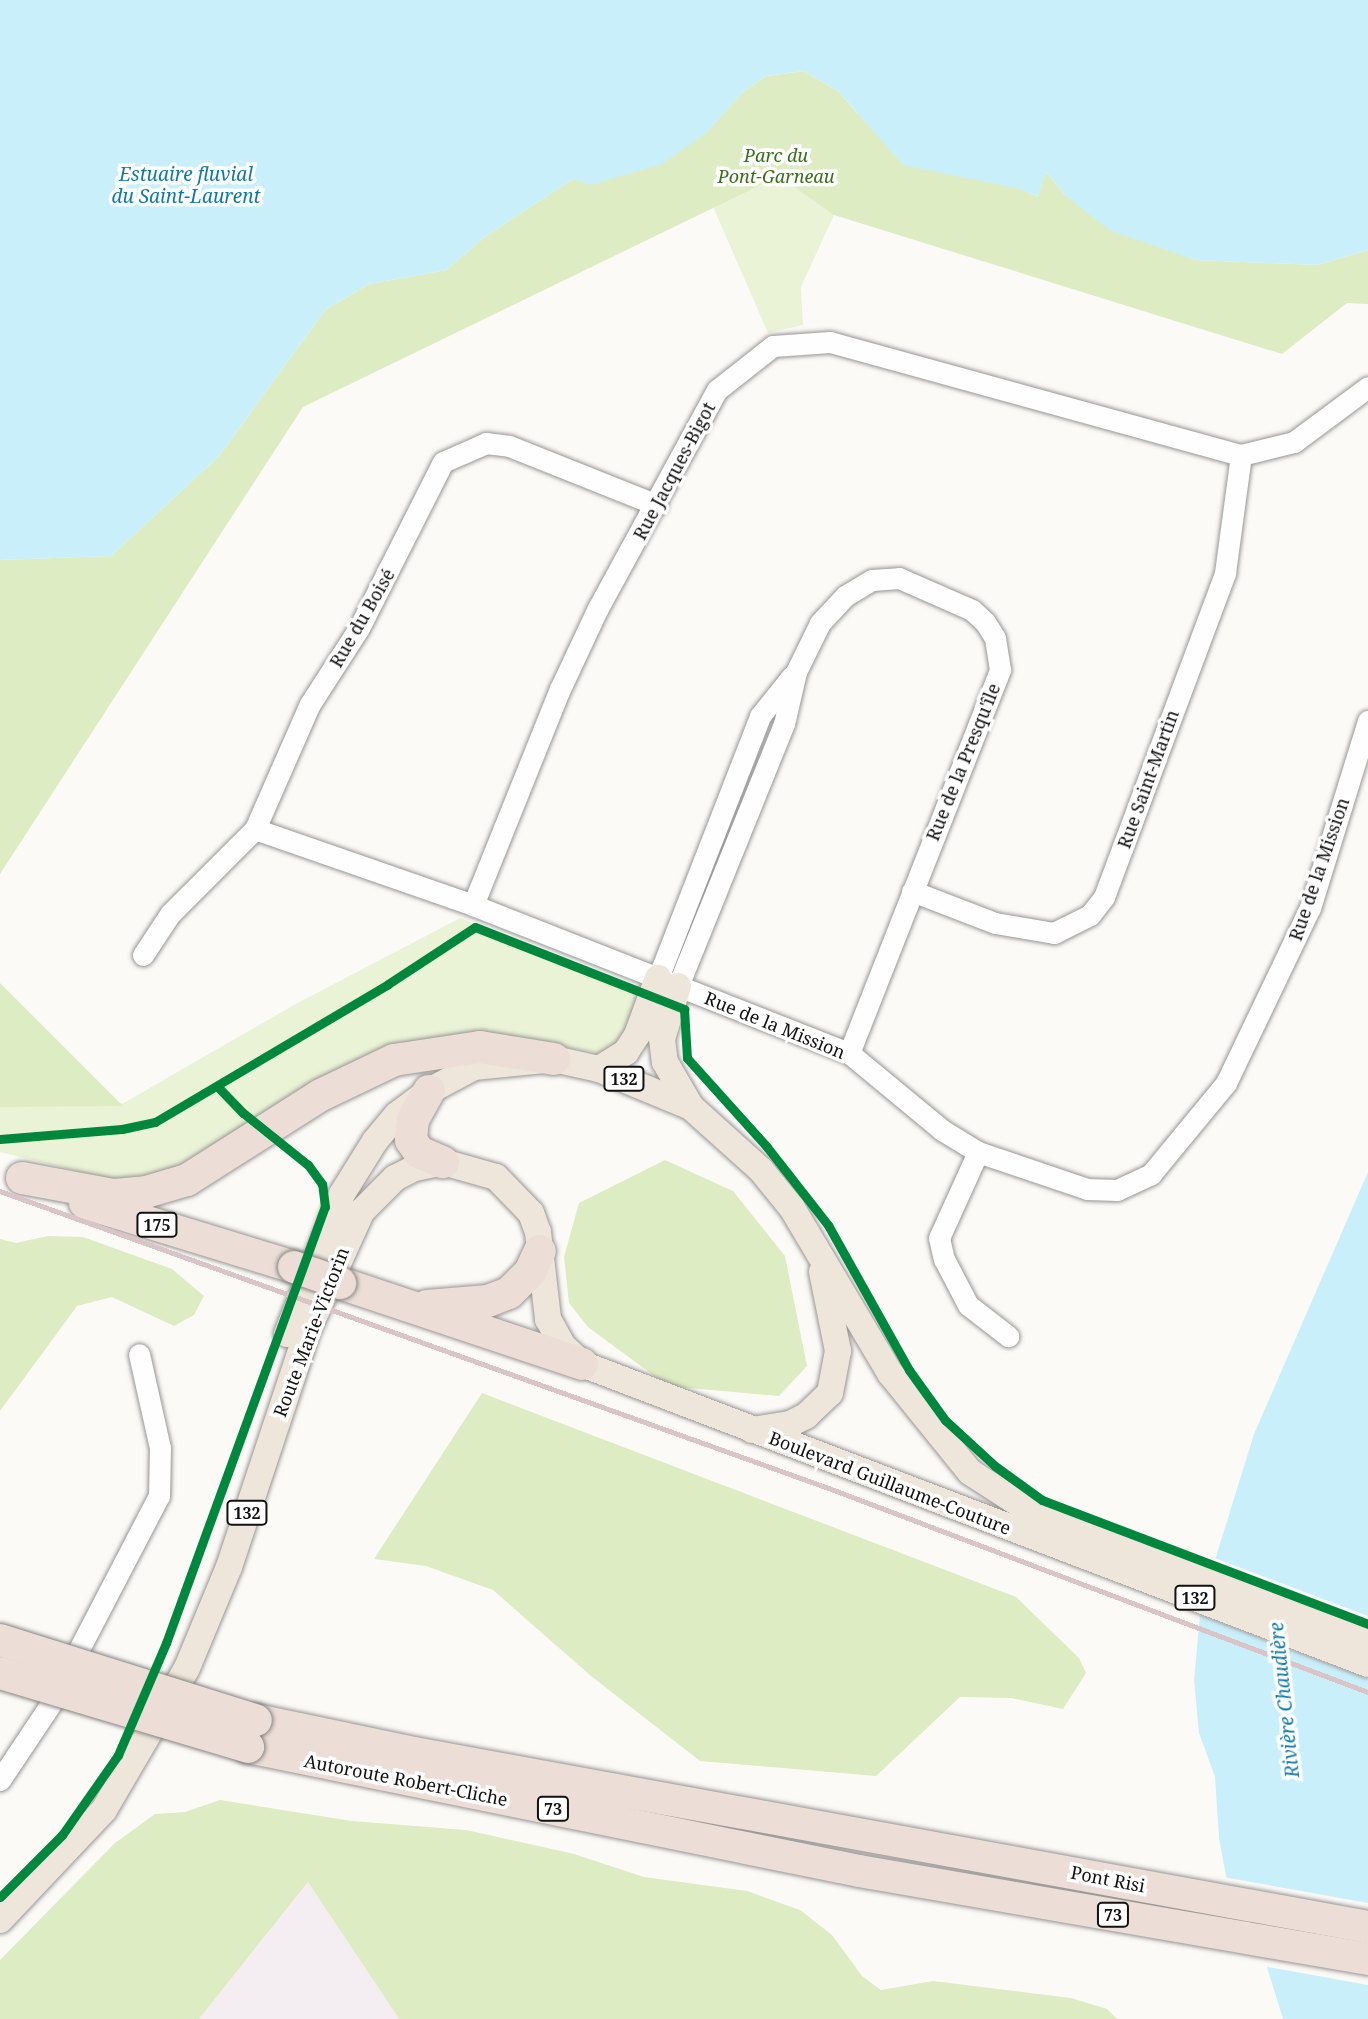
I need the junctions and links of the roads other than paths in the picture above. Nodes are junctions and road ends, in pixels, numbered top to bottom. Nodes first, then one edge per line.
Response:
1 (1368, 387) edge
2 (1241, 455) junction
3 (657, 505) junction
4 (1368, 721) edge
5 (255, 829) junction
6 (912, 891) junction
7 (473, 905) junction
8 (143, 955) dead end
9 (668, 982) junction
10 (849, 1053) junction
11 (554, 1059) junction
12 (599, 1069) junction
13 (429, 1091) junction
14 (691, 1107) junction
15 (978, 1152) junction
16 (443, 1162) junction
17 (11, 1175) edge
18 (815, 1247) junction
19 (540, 1251) junction
20 (412, 1307) junction
21 (1008, 1336) dead end
22 (139, 1354) dead end
23 (582, 1364) junction
24 (751, 1430) junction
25 (1026, 1522) junction
26 (0, 1640) edge
27 (1368, 1641) edge
28 (1368, 1664) edge
29 (0, 1673) edge
30 (252, 1733) junction
31 (135, 1754) junction
32 (0, 1780) edge
33 (849, 1831) joint
34 (859, 1871) joint
35 (0, 1920) edge
36 (1368, 1927) edge
37 (1368, 1959) edge

1 - 2 street
2 - 3 street, Rue Jacques-Bigot
2 - 6 street, Rue Saint-Martin
3 - 5 street, Rue du Boisé
3 - 7 street, Rue Jacques-Bigot
4 - 15 street, Rue de la Mission
5 - 7 street, Rue de la Mission
5 - 8 street, Rue du Boisé
6 - 9 street, Rue de la Presqu'île
6 - 10 street, Rue de la Presqu'île
7 - 9 street, Rue de la Mission
9 - 10 street, Rue de la Mission
9 - 12 main road
9 - 14 main road
10 - 15 street, Rue de la Mission
11 - 12 main road, Boulevard Guillaume-Couture / 132
11 - 13 main road, Route Marie-Victorin / 132
11 - 17 highway, Boulevard Guillaume-Couture / 175
12 - 14 main road, Boulevard Guillaume-Couture / 132
13 - 16 highway
13 - 31 main road, Route Marie-Victorin / 132
14 - 18 main road, Boulevard Guillaume-Couture / 132
15 - 21 street
16 - 19 main road, Route Marie-Victorin / 132
16 - 31 main road, Route Marie-Victorin / 132
17 - 20 highway, Boulevard Guillaume-Couture / 175, bridge
18 - 24 main road
18 - 25 main road, Boulevard Guillaume-Couture / 132
19 - 20 highway
19 - 23 main road, Route Marie-Victorin / 132
20 - 23 highway, Boulevard Guillaume-Couture / 175
22 - 32 street
23 - 24 main road, Boulevard Guillaume-Couture / 132
24 - 25 main road, Boulevard Guillaume-Couture / 132
25 - 27 main road, Boulevard Guillaume-Couture / 132
25 - 28 main road, Boulevard Guillaume-Couture / 132
26 - 30 highway, Autoroute Robert-Cliche / 73, bridge
29 - 30 highway, Autoroute Robert-Cliche / 73, bridge
30 - 33 highway, Autoroute Robert-Cliche / 73
30 - 34 highway, Autoroute Robert-Cliche / 73
31 - 35 main road, Route Marie-Victorin / 132
33 - 36 highway, Pont Risi / 73
34 - 37 highway, Pont Risi / 73

